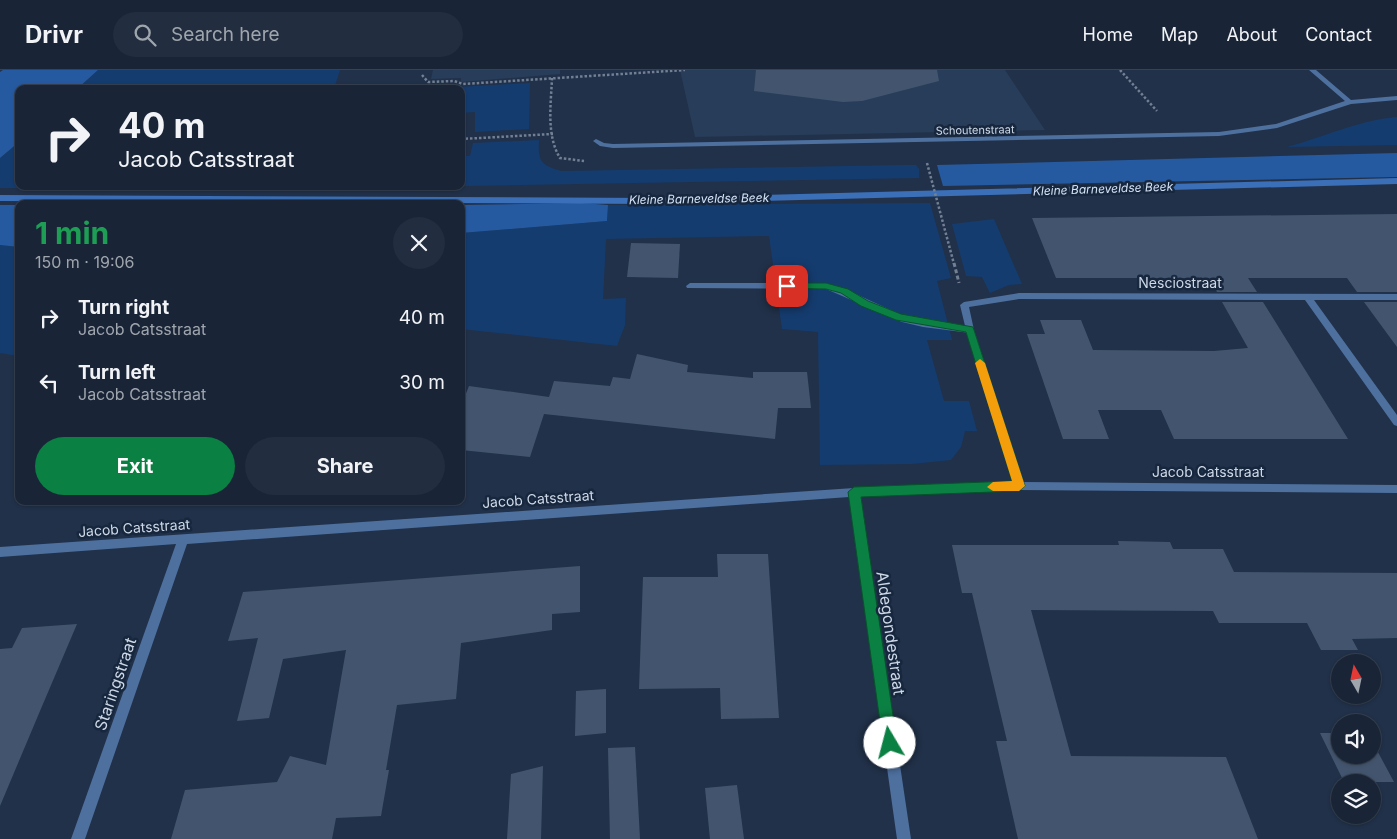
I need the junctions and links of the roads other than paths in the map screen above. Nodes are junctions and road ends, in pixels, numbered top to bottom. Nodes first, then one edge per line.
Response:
1 (1312, 70) edge
2 (1397, 98) edge
3 (1350, 102) junction
4 (596, 141) dead end
5 (690, 286) dead end
6 (1308, 297) junction
7 (1397, 297) edge
8 (970, 330) junction
9 (1397, 422) edge
10 (1019, 486) junction
11 (1397, 489) edge
12 (854, 492) junction
13 (183, 539) junction
14 (0, 552) edge
15 (78, 839) edge
16 (904, 839) edge

1 - 3 street
2 - 3 street, Schoutenstraat
3 - 4 street, Schoutenstraat
5 - 8 street
6 - 7 street, Nesciostraat
6 - 8 street, Nesciostraat
6 - 9 street
8 - 10 street
10 - 11 street, Jacob Catsstraat
10 - 12 street, Jacob Catsstraat
12 - 13 street, Jacob Catsstraat
12 - 16 street, Aldegondestraat
13 - 14 street, Jacob Catsstraat
13 - 15 street, Staringstraat

